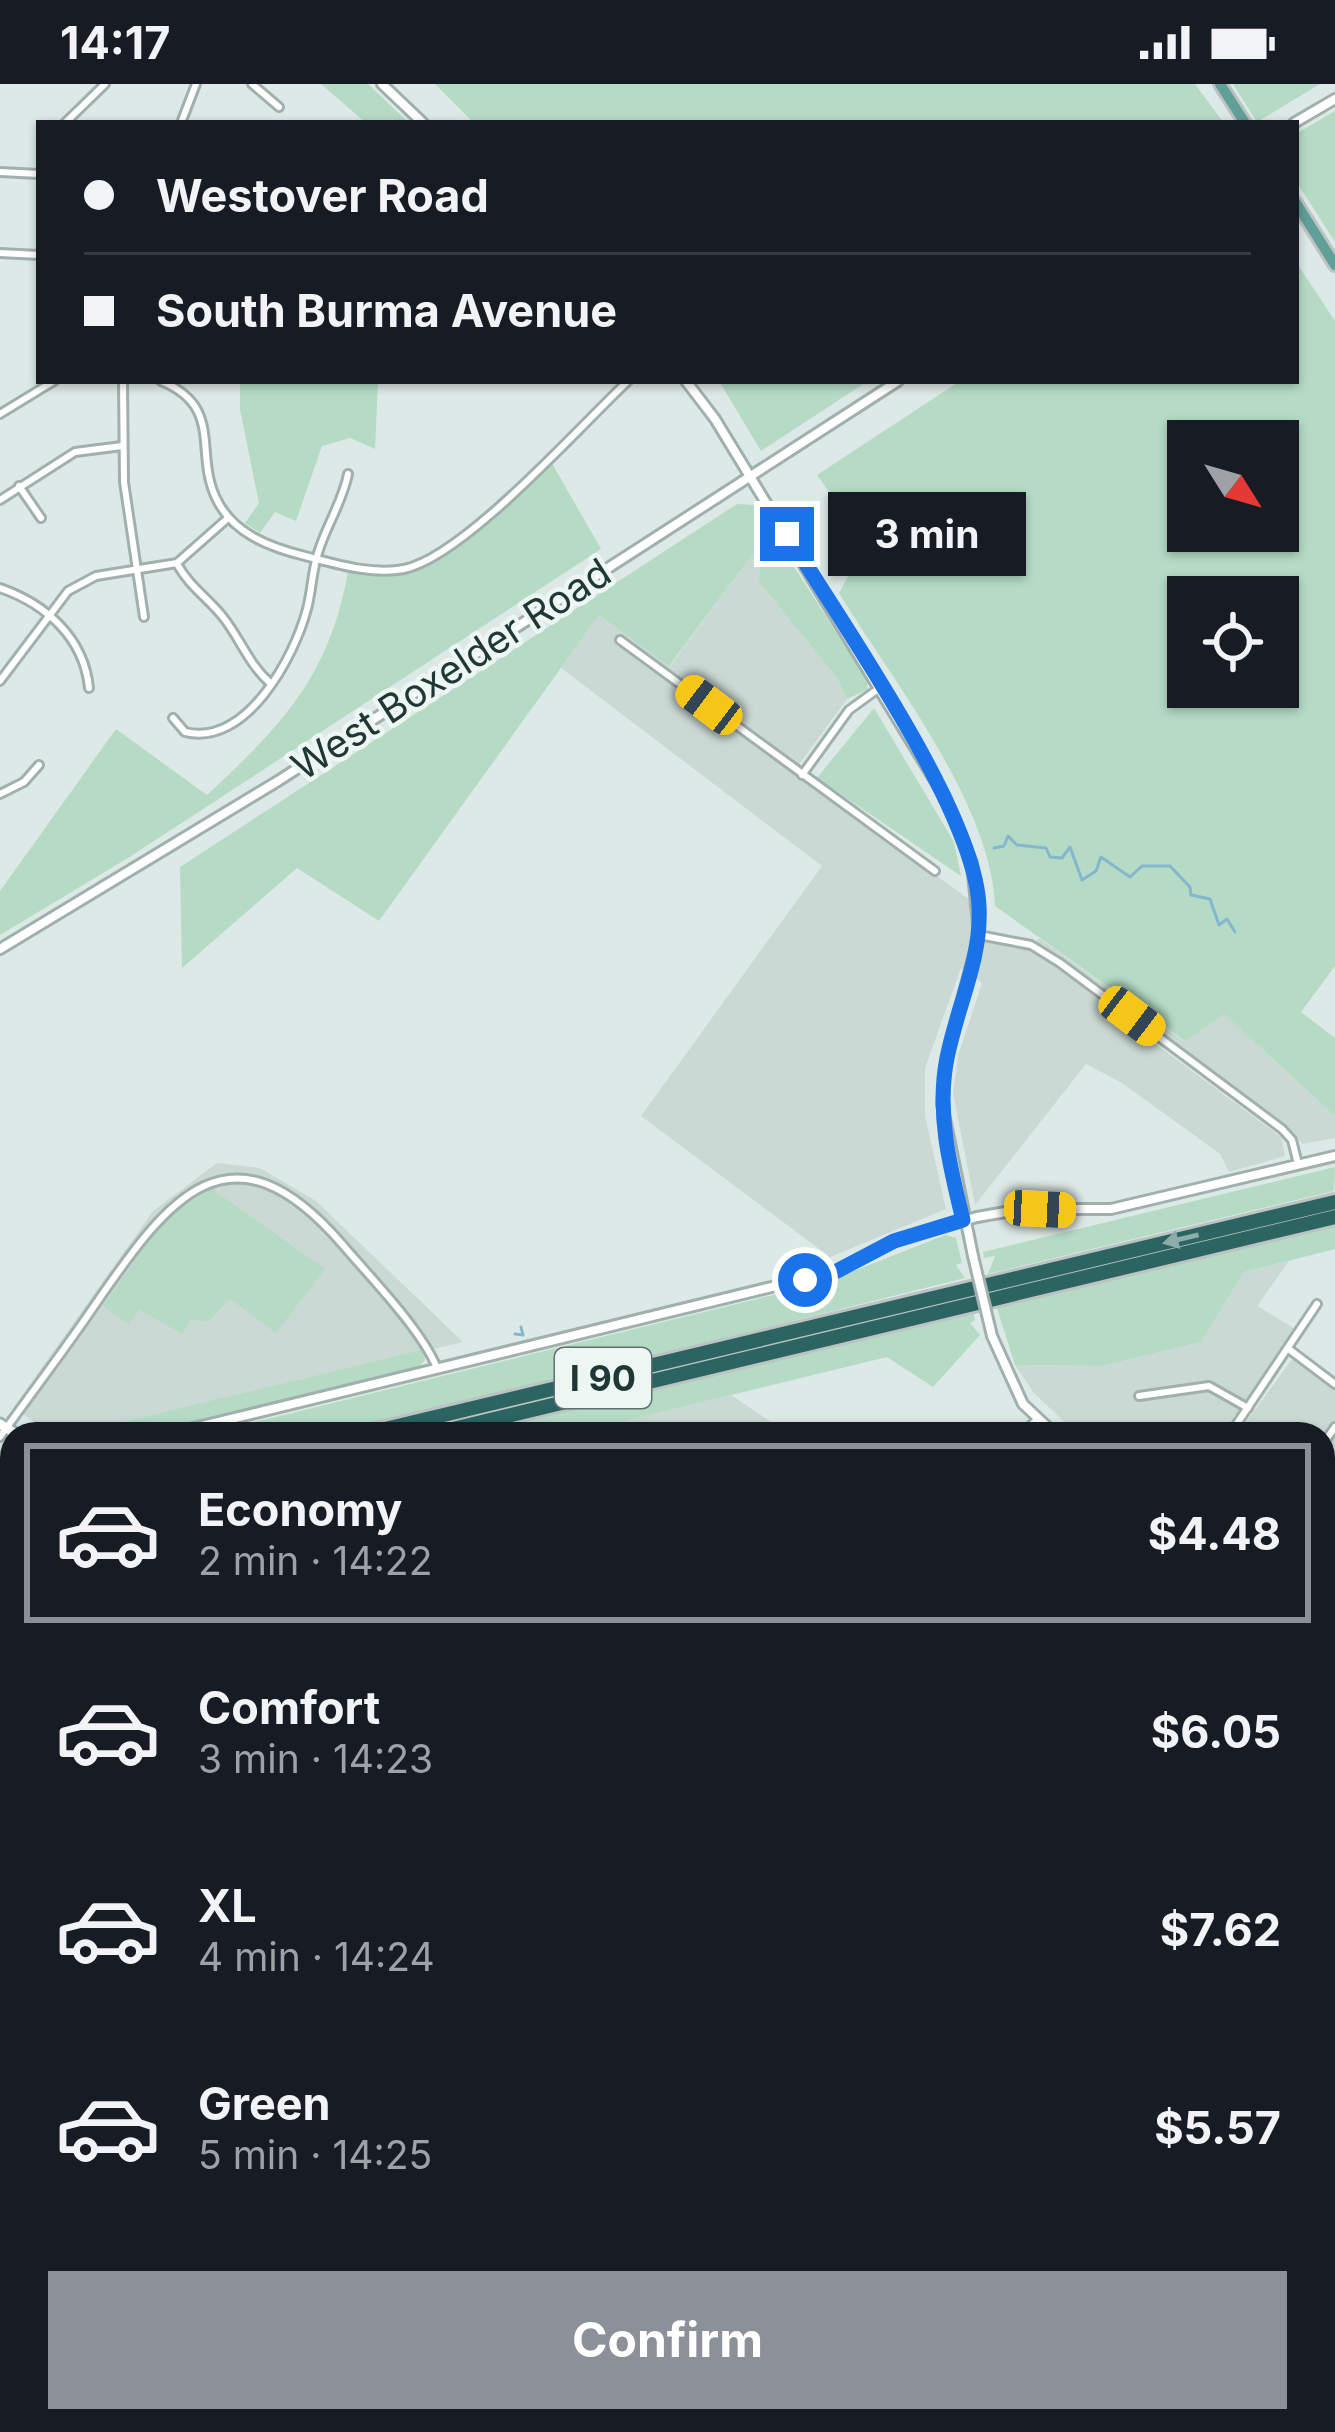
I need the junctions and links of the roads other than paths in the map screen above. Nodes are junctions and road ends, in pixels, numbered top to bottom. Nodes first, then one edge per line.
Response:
1 (105, 84) edge
2 (196, 84) edge
3 (252, 84) edge
4 (382, 84) edge
5 (1220, 84) edge
6 (1335, 99) edge
7 (279, 107) dead end
8 (68, 120) edge
9 (182, 120) edge
10 (420, 120) edge
11 (1243, 120) edge
12 (1299, 120) edge
13 (0, 172) edge
14 (36, 172) edge
15 (1299, 208) edge
16 (0, 253) edge
17 (36, 255) edge
18 (1335, 265) edge
19 (49, 384) edge
20 (123, 384) edge
21 (166, 384) edge
22 (625, 384) edge
23 (688, 384) edge
24 (893, 384) edge
25 (0, 415) edge
26 (122, 446) junction
27 (348, 474) dead end
28 (750, 475) junction
29 (20, 486) junction
30 (0, 500) edge
31 (40, 518) dead end
32 (228, 518) junction
33 (316, 559) junction
34 (177, 563) junction
35 (137, 569) junction
36 (0, 588) edge
37 (46, 616) junction
38 (144, 617) dead end
39 (620, 640) dead end
40 (3, 670) edge
41 (0, 681) edge
42 (270, 683) junction
43 (89, 688) dead end
44 (880, 688) junction
45 (173, 718) dead end
46 (206, 735) junction
47 (206, 747) dead end
48 (39, 765) dead end
49 (802, 775) junction
50 (0, 794) edge
51 (935, 871) dead end
52 (979, 935) junction
53 (0, 949) edge
54 (1335, 1156) edge
55 (1298, 1164) junction
56 (1335, 1198) edge
57 (1335, 1217) edge
58 (963, 1220) junction
59 (1317, 1304) dead end
60 (1289, 1349) junction
61 (437, 1369) junction
62 (1335, 1384) edge
63 (1139, 1396) dead end
64 (1248, 1408) junction
65 (1036, 1420) joint
66 (11, 1422) edge
67 (218, 1422) edge
68 (414, 1422) edge
69 (482, 1422) edge
70 (1039, 1422) edge
71 (1238, 1422) edge

1 - 8 street
2 - 9 street
3 - 7 street
4 - 10 street
5 - 11 main road
6 - 12 street
13 - 14 street
15 - 18 main road
16 - 17 street
19 - 25 street
20 - 26 street
21 - 32 street
22 - 33 street
23 - 28 street
24 - 28 street, West Boxelder Road
26 - 29 street
26 - 35 street
27 - 33 street
28 - 44 street
28 - 53 street, West Boxelder Road
29 - 30 street
29 - 31 street
32 - 33 street
32 - 34 street
33 - 42 street
34 - 35 street
34 - 42 street
35 - 37 street
35 - 38 street
36 - 37 street
37 - 40 street
37 - 43 street
39 - 49 street
40 - 41 street
42 - 46 street
44 - 49 street
44 - 52 street
45 - 46 street
46 - 47 street
48 - 50 street
49 - 51 street
52 - 55 street
52 - 58 street
54 - 55 street
55 - 58 street
56 -> 68 highway, I 90
57 - 69 highway, I 90
58 - 61 street
58 - 65 street, bridge
59 - 60 street
60 - 62 street
60 - 64 street
61 - 66 street
61 - 67 street
63 - 64 street
64 - 71 street
65 - 70 street

